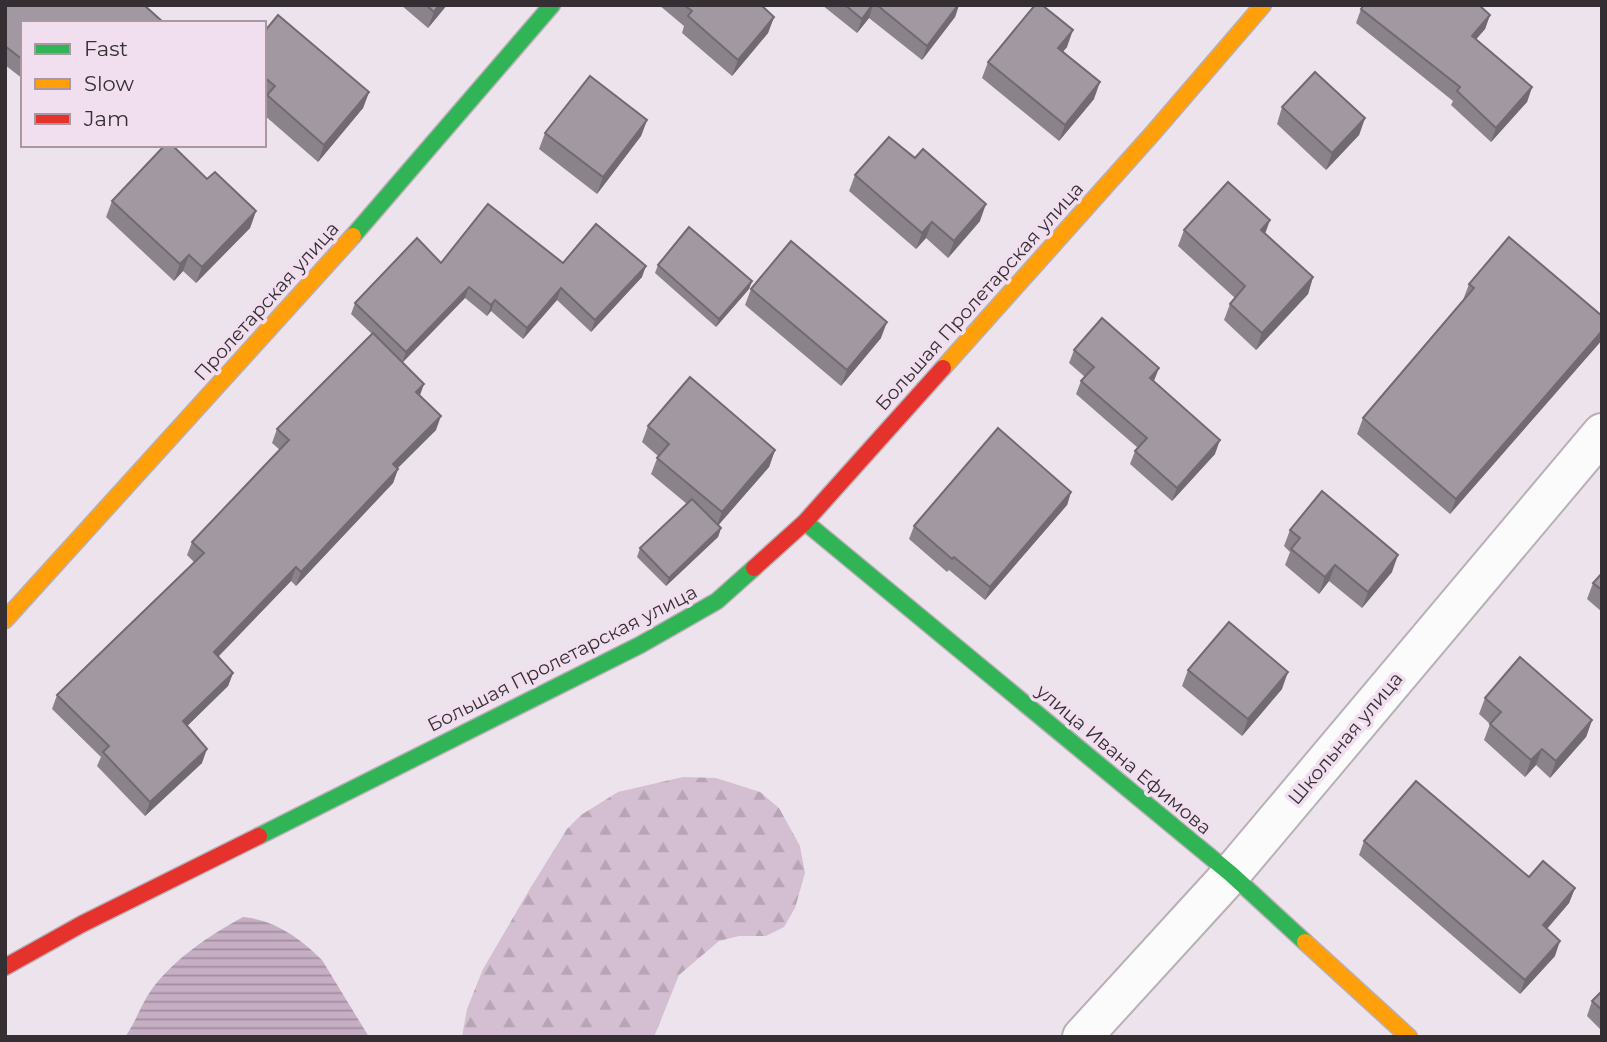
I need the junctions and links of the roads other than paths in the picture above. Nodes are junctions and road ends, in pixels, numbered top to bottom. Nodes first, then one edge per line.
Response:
1 (552, 5) edge
2 (1263, 5) edge
3 (1602, 433) edge
4 (805, 523) junction
5 (5, 620) edge
6 (1231, 874) junction
7 (5, 967) edge
8 (1082, 1037) edge
9 (1409, 1037) edge

1 - 5 street, Пролетарская улица
2 - 4 street, Большая Пролетарская улица
3 - 6 street, Школьная улица
4 - 6 street, улица Ивана Ефимова
4 - 7 street, Большая Пролетарская улица
6 - 8 street, Школьная улица
6 - 9 street, улица Ивана Ефимова

